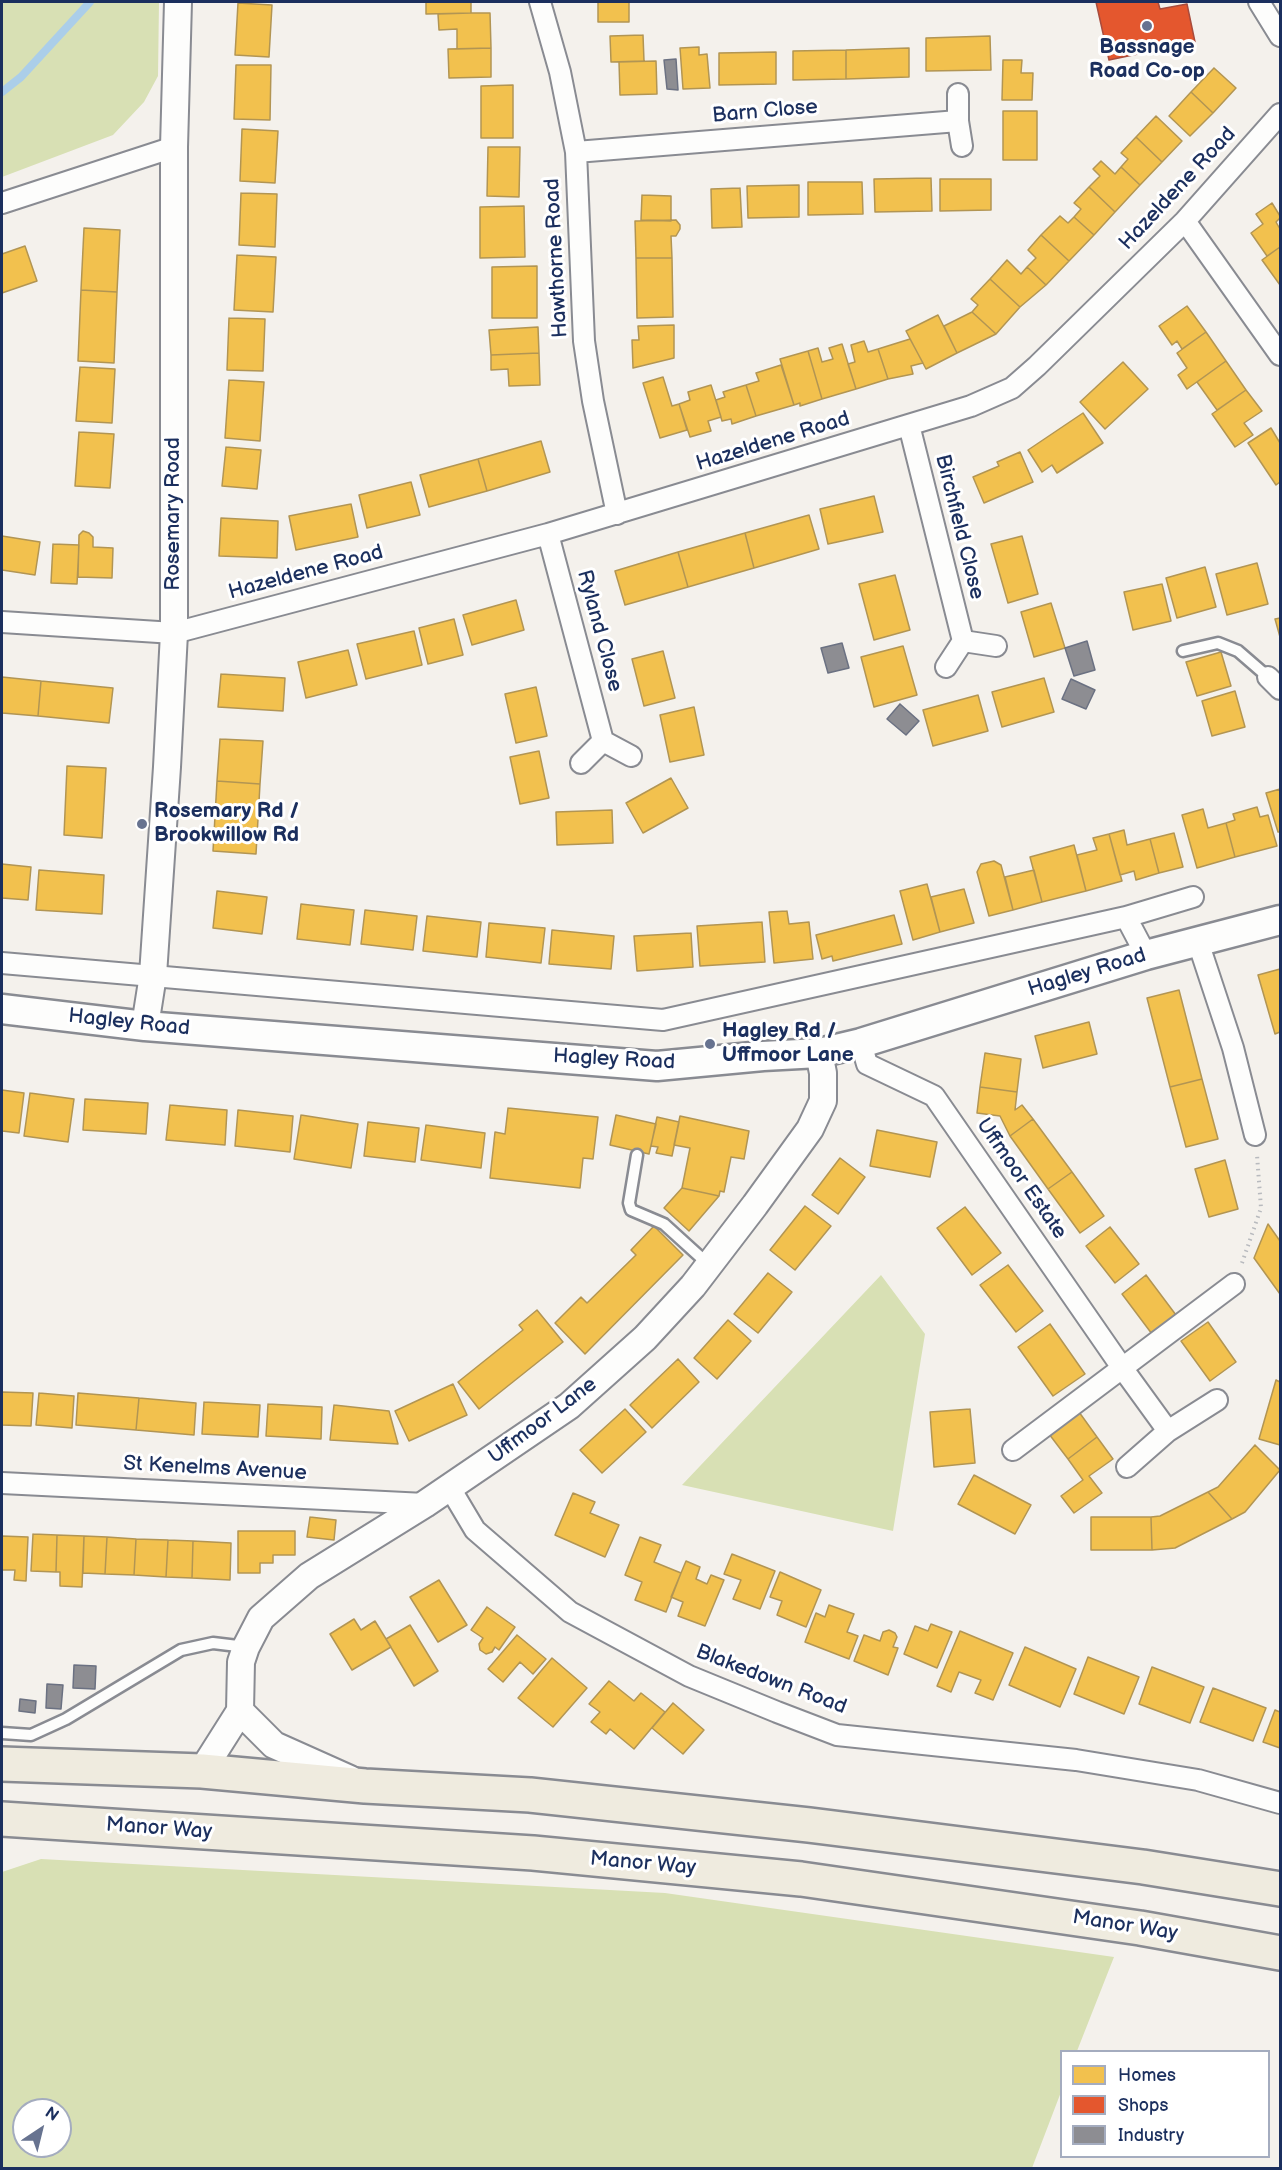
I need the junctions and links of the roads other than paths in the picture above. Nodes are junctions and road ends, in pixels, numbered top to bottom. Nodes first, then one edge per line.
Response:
1 (178, 2) edge
2 (540, 2) edge
3 (1259, 2) edge
4 (1281, 36) edge
5 (958, 94) dead end
6 (1281, 114) edge
7 (958, 121) junction
8 (962, 146) dead end
9 (174, 147) junction
10 (576, 152) junction
11 (2, 203) edge
12 (1185, 221) junction
13 (1281, 355) edge
14 (909, 425) junction
15 (617, 514) junction
16 (548, 534) junction
17 (2, 622) edge
18 (174, 633) junction
19 (963, 640) junction
20 (996, 646) dead end
21 (1183, 651) dead end
22 (946, 667) dead end
23 (1274, 683) edge
24 (603, 741) junction
25 (631, 756) dead end
26 (580, 763) dead end
27 (1193, 897) dead end
28 (1126, 917) junction
29 (1281, 920) edge
30 (1198, 942) junction
31 (1146, 955) junction
32 (2, 963) edge
33 (153, 975) junction
34 (2, 1009) edge
35 (145, 1026) junction
36 (861, 1043) junction
37 (819, 1053) junction
38 (1256, 1135) road end
39 (637, 1155) dead end
40 (709, 1265) junction
41 (1234, 1284) road end
42 (1123, 1370) junction
43 (1217, 1400) dead end
44 (1168, 1431) junction
45 (1013, 1450) dead end
46 (1127, 1467) dead end
47 (2, 1483) edge
48 (450, 1488) junction
49 (425, 1504) junction
50 (246, 1647) junction
51 (240, 1711) junction
52 (2, 1733) edge
53 (2, 1764) edge
54 (202, 1771) junction
55 (365, 1786) junction
56 (1281, 1803) edge
57 (2, 1819) edge
58 (1281, 1889) edge
59 (1281, 1953) edge

1 - 9 street, Rosemary Road
2 - 10 street, Hawthorne Road
3 - 4 street
5 - 7 street
6 - 12 street, Hazeldene Road
7 - 8 street
7 - 10 street, Barn Close
9 - 11 street
9 - 18 street, Rosemary Road
10 - 15 street, Hawthorne Road
12 - 13 street
12 - 14 street, Hazeldene Road
14 - 15 street, Hazeldene Road
14 - 19 street, Birchfield Close
15 - 16 street, Hazeldene Road
16 - 18 street, Hazeldene Road
16 - 24 street, Ryland Close
17 - 18 street, Hazeldene Road
18 - 33 street, Rosemary Road
19 - 20 street
19 - 22 street
21 - 23 lane
24 - 25 street
24 - 26 street
27 - 28 street, Hagley Road
28 - 31 street
28 - 33 street, Hagley Road
29 - 30 main road, Hagley Road
30 - 31 main road, Hagley Road
30 - 38 street
31 - 36 main road, Hagley Road
32 - 33 street, Hagley Road
33 - 35 street, Rosemary Road
34 - 35 main road, Hagley Road
35 - 37 main road, Hagley Road
36 - 37 main road, Hagley Road
36 - 42 street, Uffmoor Estate
37 - 40 street, Uffmoor Lane
39 - 40 lane
40 - 48 street, Uffmoor Lane
41 - 42 street
42 - 44 street, Uffmoor Estate
42 - 45 street
43 - 44 street
44 - 46 street
47 - 49 street, St Kenelms Avenue
48 - 49 street, Uffmoor Lane
48 - 56 street, Blakedown Road
49 - 50 street, Uffmoor Lane
50 - 51 street, Uffmoor Lane
50 - 52 lane
51 - 54 street
51 - 55 street
53 - 54 highway
54 - 55 highway
55 - 58 highway
57 - 59 highway, Manor Way

